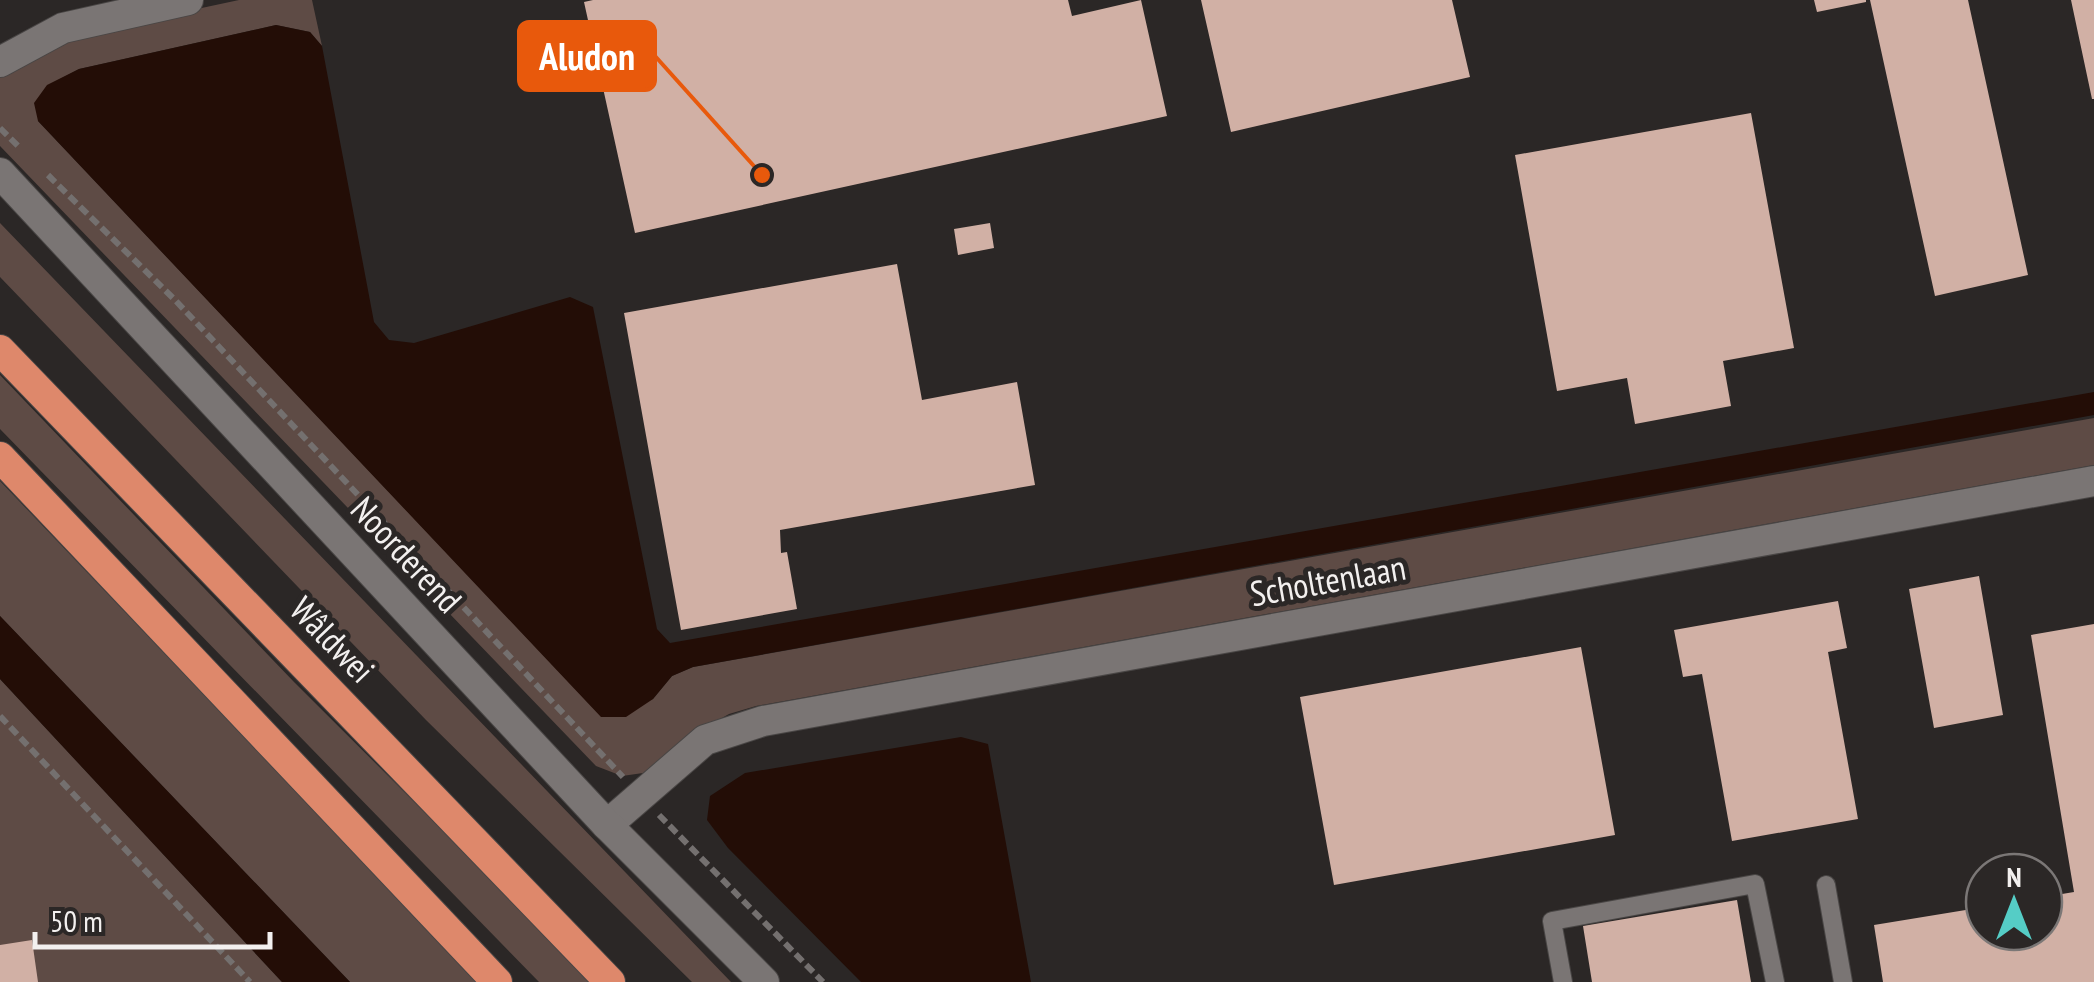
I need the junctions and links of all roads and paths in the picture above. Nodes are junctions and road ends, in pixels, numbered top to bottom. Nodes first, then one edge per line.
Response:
1 (188, 0) edge
2 (0, 62) edge
3 (0, 128) edge
4 (27, 154) dead end
5 (40, 168) dead end
6 (0, 173) edge
7 (0, 350) edge
8 (0, 456) edge
9 (2094, 481) edge
10 (0, 716) edge
11 (641, 796) junction
12 (607, 825) junction
13 (1826, 886) dead end
14 (250, 982) edge
15 (497, 982) edge
16 (610, 982) edge
17 (764, 982) edge
18 (822, 982) edge
19 (1562, 982) edge
20 (1776, 982) edge
21 (1843, 982) edge

1 - 2 street
3 - 4 path
5 - 11 path
6 - 12 street, Noorderend
7 - 16 highway, Wâldwei
8 - 15 highway
9 - 11 street, Scholtenlaan
10 - 14 path
11 - 12 street, Scholtenlaan
11 - 18 path
12 - 17 street, Noorderend
13 - 21 lane
19 - 20 lane

